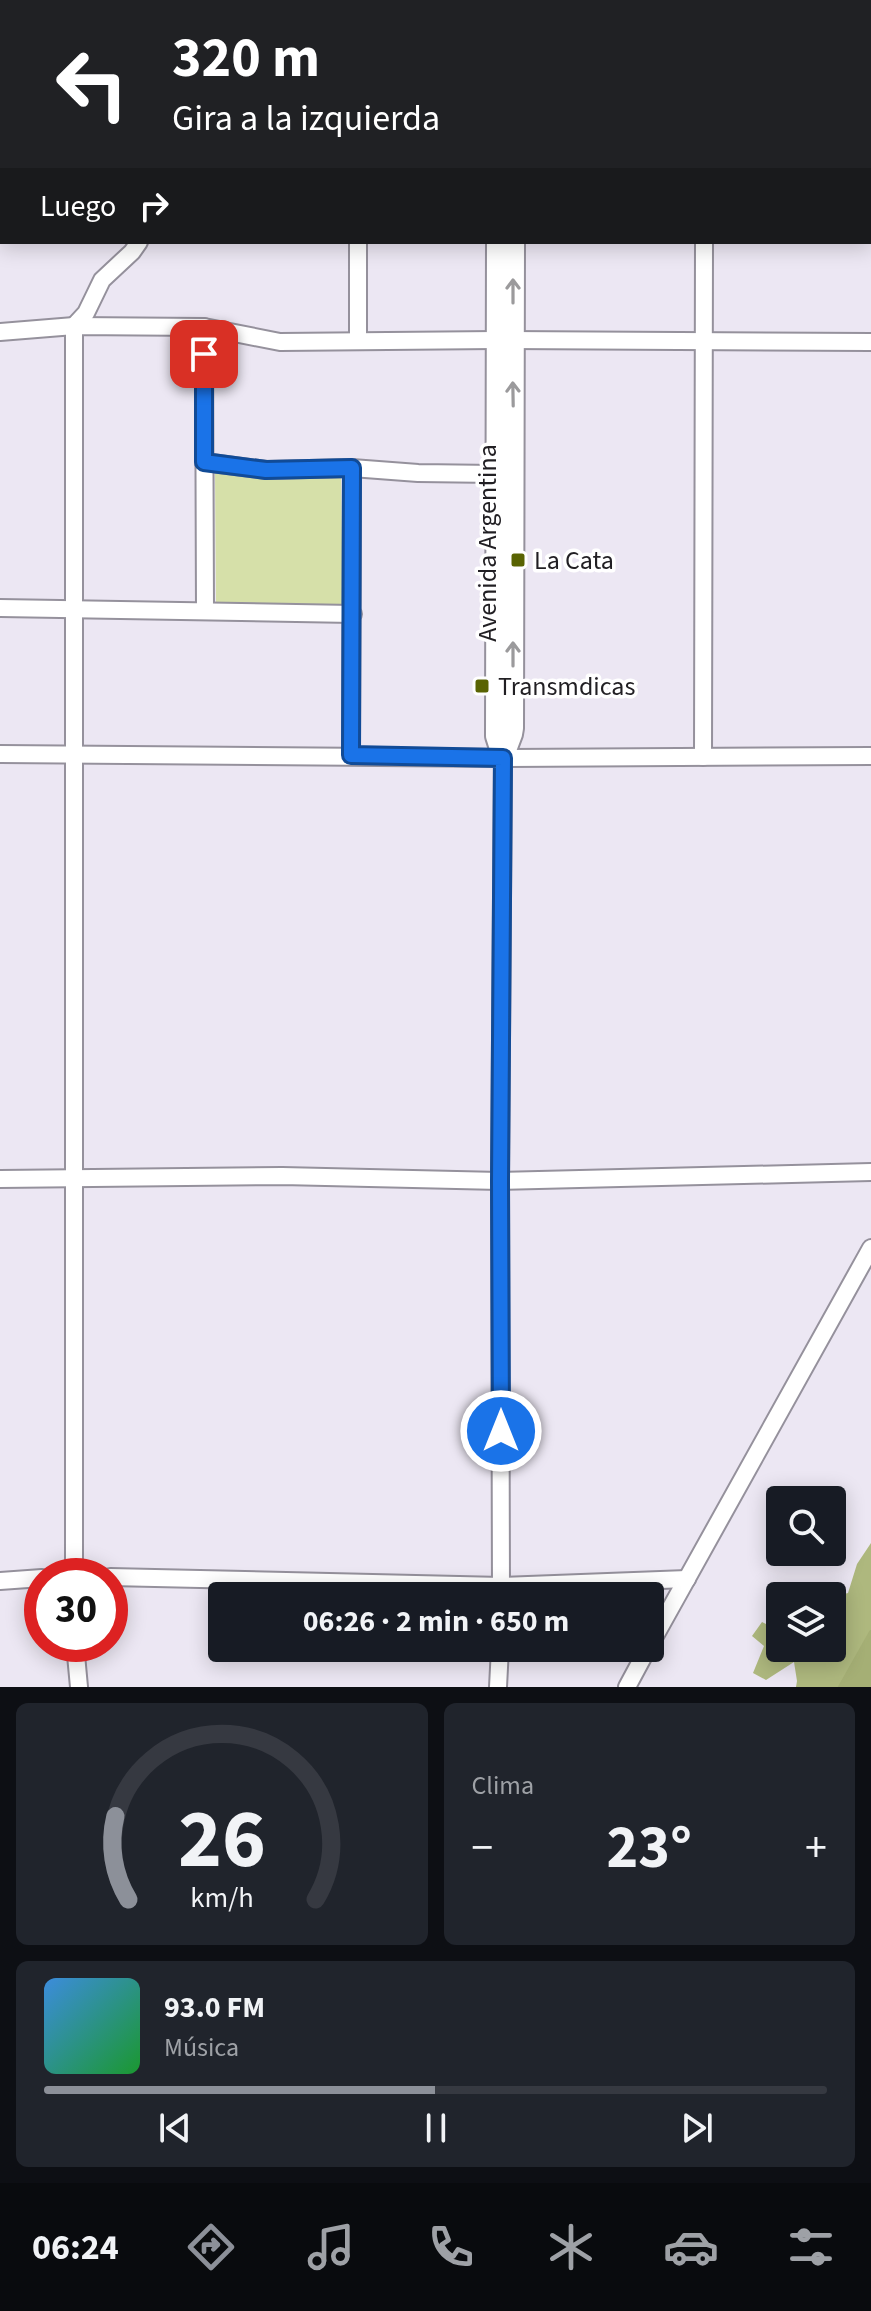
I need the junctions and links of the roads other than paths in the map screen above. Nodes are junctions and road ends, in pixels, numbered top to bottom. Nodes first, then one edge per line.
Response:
1 (138, 244) edge
2 (358, 244) edge
3 (497, 244) edge
4 (514, 244) edge
5 (704, 244) edge
6 (74, 326) junction
7 (204, 327) junction
8 (0, 332) edge
9 (358, 341) junction
10 (504, 341) junction
11 (704, 341) junction
12 (871, 342) edge
13 (204, 462) junction
14 (352, 468) junction
15 (496, 474) junction
16 (0, 608) edge
17 (76, 609) junction
18 (205, 611) junction
19 (353, 614) junction
20 (0, 754) edge
21 (75, 754) junction
22 (351, 755) junction
23 (871, 756) edge
24 (703, 757) junction
25 (503, 758) junction
26 (871, 1172) edge
27 (73, 1178) junction
28 (0, 1179) edge
29 (500, 1181) junction
30 (871, 1248) edge
31 (74, 1558) edge
32 (128, 1578) edge
33 (24, 1579) edge
34 (687, 1579) junction
35 (0, 1581) edge
36 (250, 1582) edge
37 (502, 1582) edge
38 (641, 1582) edge
39 (664, 1620) edge
40 (78, 1662) edge
41 (499, 1662) edge
42 (640, 1662) edge
43 (81, 1685) edge
44 (498, 1687) edge
45 (627, 1687) edge

1 - 6 street
2 - 9 street
3 - 10 main road, Avenida Argentina
10 -> 4 main road, Avenida Argentina
5 - 11 street
6 - 7 street
6 - 8 street
6 - 17 street
7 - 9 street
7 - 13 street
9 - 10 street
10 - 11 street
10 - 15 main road, Avenida Argentina
25 -> 10 main road, Avenida Argentina
11 - 12 street
11 - 24 street
13 - 14 street
13 - 18 street
14 - 15 street
14 - 19 street
15 - 25 main road, Avenida Argentina
16 - 17 street
17 - 18 street
17 - 21 street
18 - 19 street
19 - 22 street
20 - 21 street
21 - 22 street
21 - 27 street
22 - 25 street
23 - 24 street
24 - 25 street
25 - 29 street
26 - 29 street
27 - 28 street
27 - 29 street
27 - 31 street
29 - 37 street
30 - 34 street
32 - 36 street
33 - 35 street
34 - 38 street
34 - 39 street
40 - 43 street
41 - 44 street
42 - 45 street

